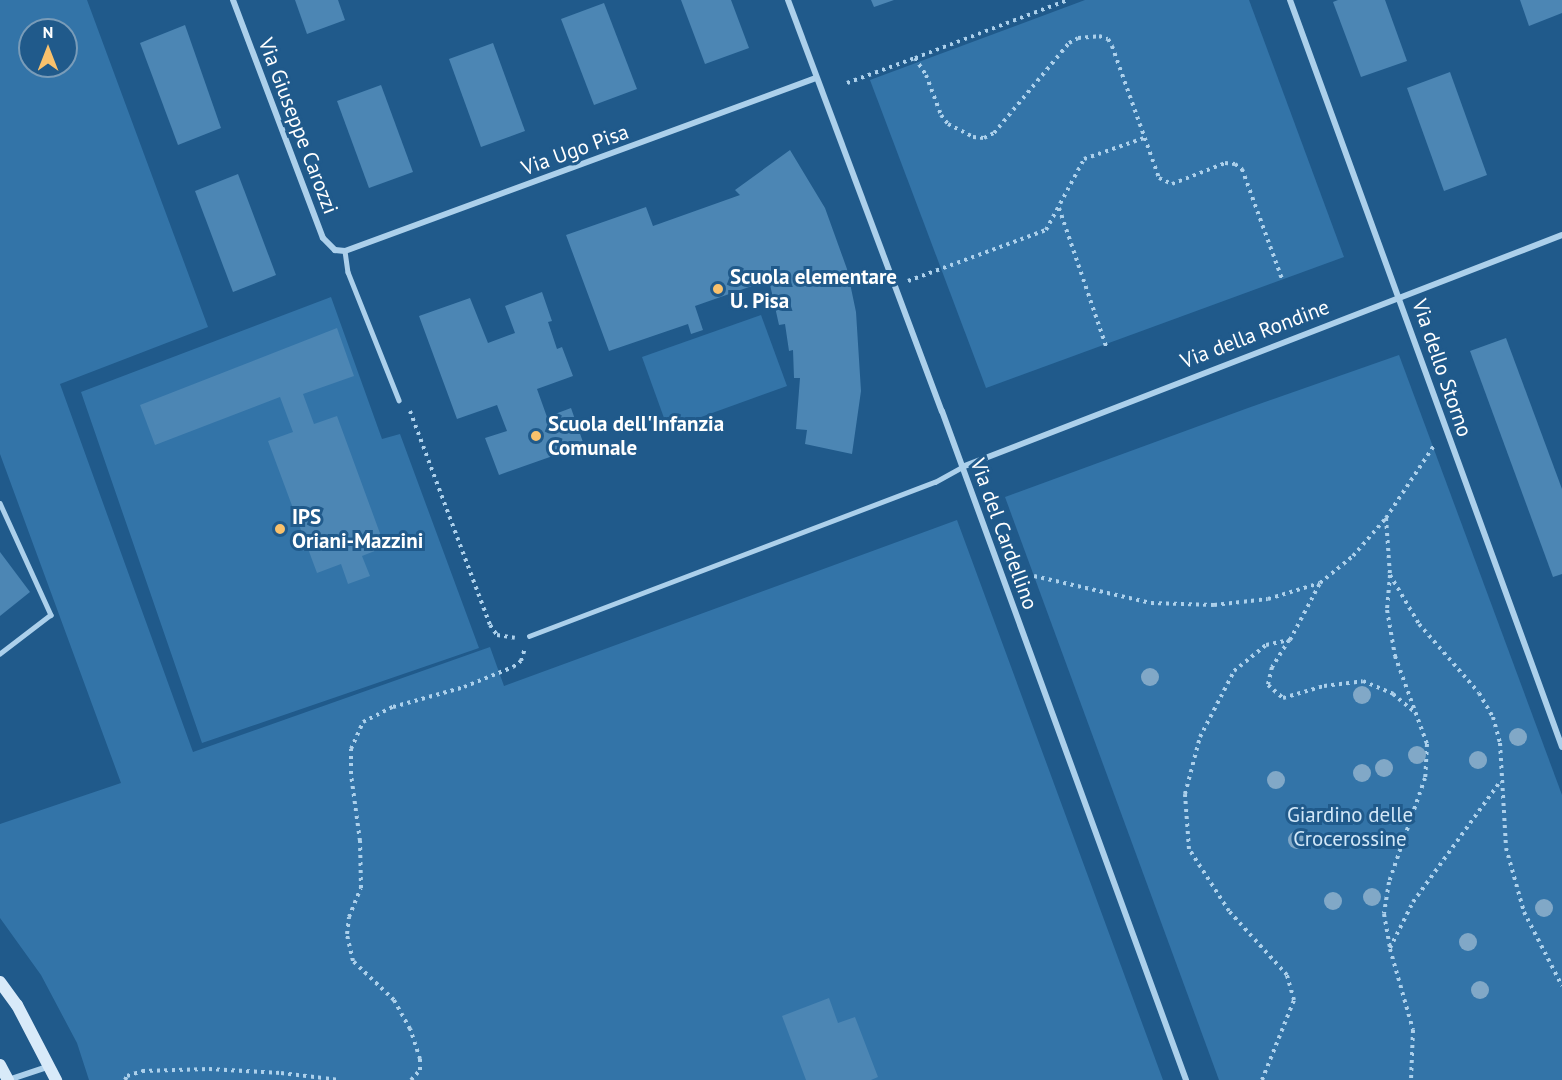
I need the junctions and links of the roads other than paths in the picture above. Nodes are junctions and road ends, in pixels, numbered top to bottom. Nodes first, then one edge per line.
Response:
1 (232, 0) edge
2 (788, 0) edge
3 (1290, 0) edge
4 (816, 78) junction
5 (1562, 235) edge
6 (345, 251) junction
7 (1399, 296) junction
8 (399, 400) road end
9 (962, 467) junction
10 (0, 504) edge
11 (529, 636) road end
12 (0, 654) edge
13 (1562, 747) edge
14 (0, 982) edge
15 (0, 1065) edge
16 (50, 1066) junction
17 (8, 1080) edge
18 (56, 1080) edge
19 (1186, 1080) edge

1 - 6 street, Via Giuseppe Carozzi
2 - 4 street, Via del Cardellino
3 - 7 street, Via dello Storno
4 - 6 street, Via Ugo Pisa
4 - 9 street, Via del Cardellino
5 - 7 street, Via della Rondine
6 - 8 lane
7 - 9 street, Via della Rondine
7 - 13 street, Via dello Storno
9 - 11 lane
9 - 19 street, Via del Cardellino
10 - 12 lane
14 - 16 main road
15 - 17 main road
16 - 17 street
16 - 18 main road

